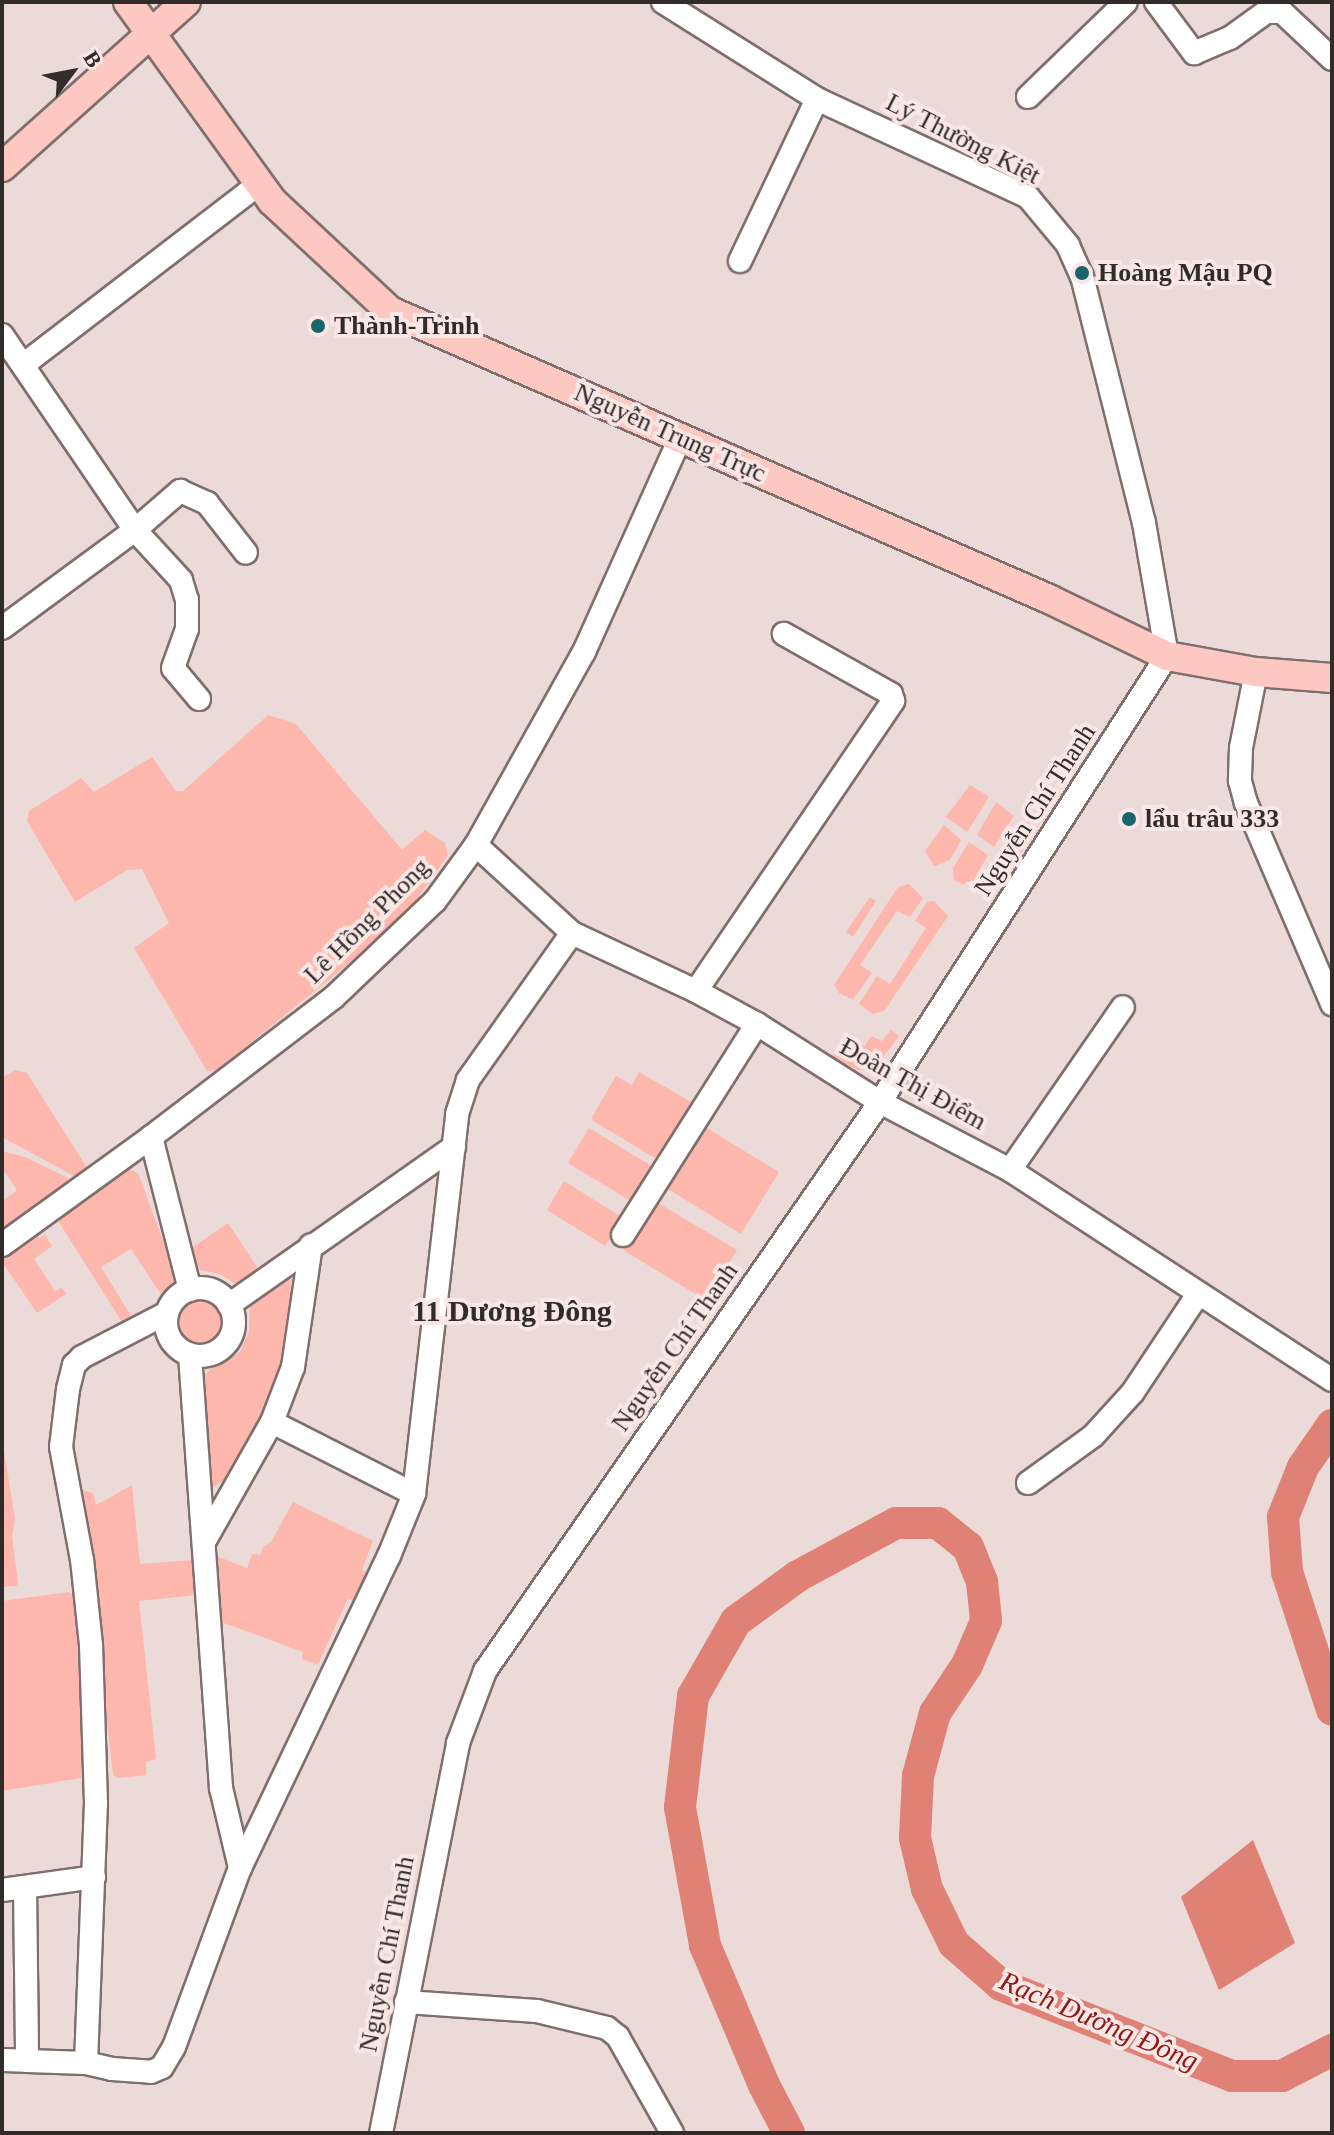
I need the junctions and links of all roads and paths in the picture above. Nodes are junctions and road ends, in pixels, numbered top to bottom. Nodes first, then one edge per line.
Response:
1 (128, 2) edge
2 (186, 2) edge
3 (663, 2) edge
4 (1126, 2) edge
5 (1156, 2) edge
6 (150, 33) junction
7 (1332, 59) edge
8 (1028, 97) dead end
9 (817, 99) junction
10 (2, 167) edge
11 (259, 184) junction
12 (740, 261) dead end
13 (2, 335) edge
14 (23, 365) junction
15 (680, 438) junction
16 (135, 530) junction
17 (246, 553) dead end
18 (2, 628) edge
19 (784, 634) dead end
20 (1167, 656) junction
21 (1256, 672) junction
22 (1332, 678) edge
23 (199, 699) dead end
24 (476, 845) junction
25 (572, 933) junction
26 (696, 991) junction
27 (1332, 1004) edge
28 (1123, 1007) dead end
29 (757, 1024) junction
30 (880, 1102) junction
31 (151, 1137) junction
32 (454, 1147) junction
33 (1010, 1170) junction
34 (623, 1235) dead end
35 (2, 1245) edge
36 (311, 1245) junction
37 (190, 1290) junction
38 (1198, 1294) junction
39 (229, 1305) junction
40 (167, 1313) junction
41 (190, 1355) junction
42 (1328, 1377) edge
43 (272, 1422) junction
44 (1028, 1483) dead end
45 (414, 1494) junction
46 (204, 1542) junction
47 (240, 1868) junction
48 (94, 1877) junction
49 (13, 1889) edge
50 (406, 2002) junction
51 (3, 2060) edge
52 (27, 2061) junction
53 (86, 2063) junction
54 (381, 2133) edge
55 (672, 2133) edge

1 - 6 main road, Nguyễn Trung Trực
2 - 6 main road
3 - 9 street, Lý Thường Kiệt
4 - 8 street
5 - 7 street
6 - 10 main road
6 - 11 main road, Nguyễn Trung Trực
9 - 12 street
9 - 20 street, Lý Thường Kiệt
11 - 14 street
11 - 15 main road, Nguyễn Trung Trực
13 - 14 street
14 - 16 street
15 - 20 main road, Nguyễn Trung Trực
15 - 24 street, Lê Hồng Phong
16 - 17 street
16 - 18 street
16 - 23 street
19 - 26 street
20 - 21 main road, Nguyễn Trung Trực
20 - 30 street, Nguyễn Chí Thanh
21 - 22 main road, Nguyễn Trung Trực
21 - 27 street
24 - 25 street, Đoàn Thị Điểm
24 - 31 street, Lê Hồng Phong
25 - 26 street, Đoàn Thị Điểm
25 - 32 street
26 - 29 street, Đoàn Thị Điểm
28 - 33 street
29 - 30 street, Đoàn Thị Điểm
29 - 34 street
30 - 33 street, Đoàn Thị Điểm
30 - 50 street, Nguyễn Chí Thanh
31 - 35 street, Lê Hồng Phong
31 - 37 street
32 - 36 street
32 - 45 street
33 - 38 street, Đoàn Thị Điểm
36 - 39 street
36 - 43 street
37 - 39 street
37 - 40 street
38 - 42 street, Đoàn Thị Điểm
38 - 44 street
39 - 41 street
40 - 41 street
40 - 48 street
41 - 46 street
43 - 45 street
43 - 46 street
45 - 47 street
46 - 47 street
47 - 53 street
48 - 49 street
48 - 53 street
49 - 52 street
50 - 54 street, Nguyễn Chí Thanh
50 - 55 street
51 - 52 street
52 - 53 street

